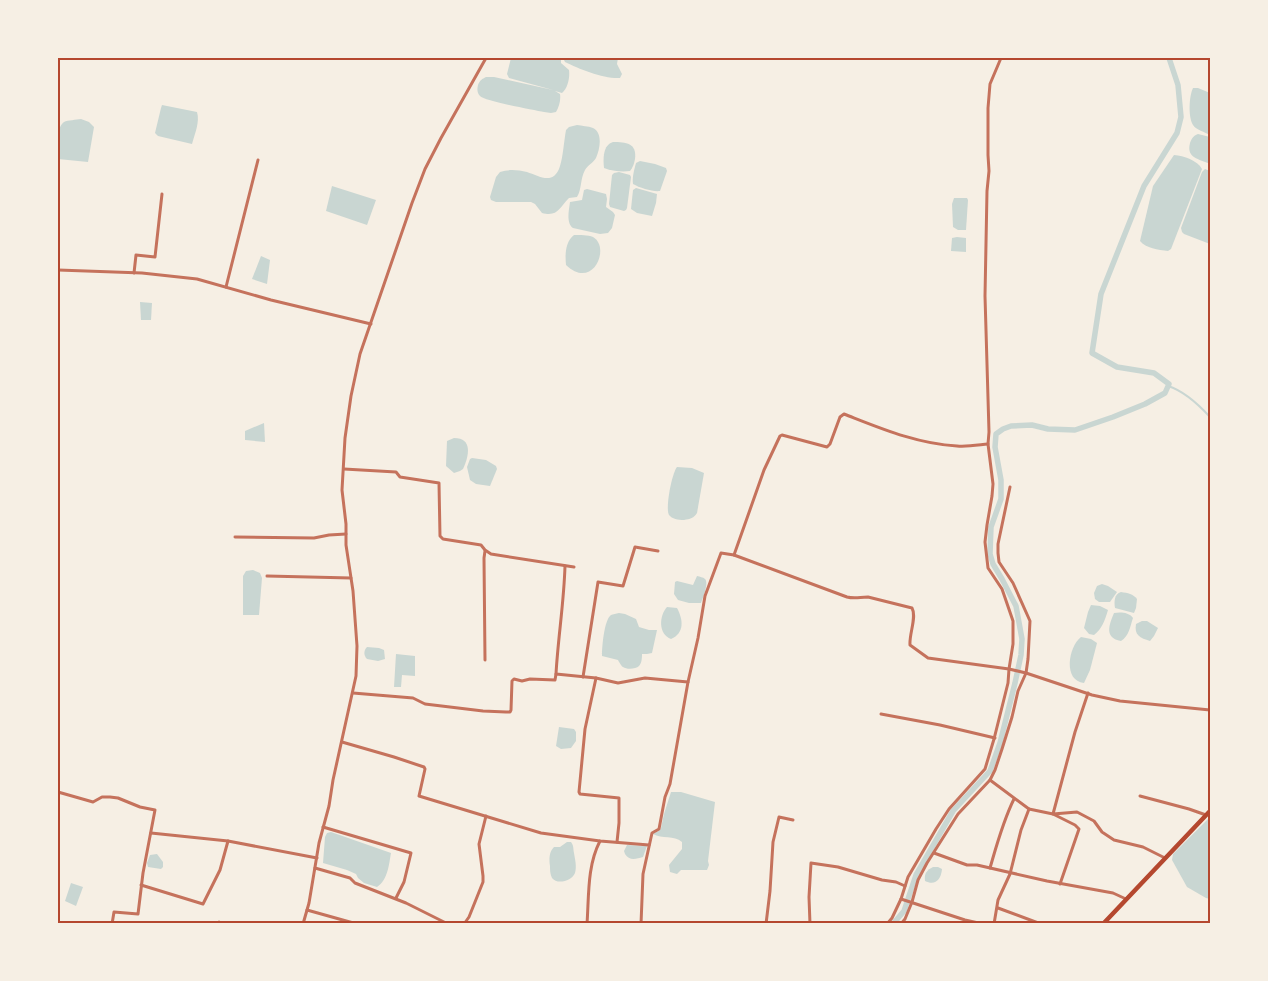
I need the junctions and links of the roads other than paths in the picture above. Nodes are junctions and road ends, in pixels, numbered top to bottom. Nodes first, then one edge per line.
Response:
1 (486, 58) edge
2 (1000, 58) edge
3 (258, 160) dead end
4 (162, 194) dead end
5 (58, 270) edge
6 (134, 273) junction
7 (226, 287) junction
8 (371, 324) junction
9 (988, 444) junction
10 (344, 469) junction
11 (1010, 487) dead end
12 (346, 534) junction
13 (235, 537) dead end
14 (485, 550) junction
15 (658, 551) dead end
16 (734, 556) junction
17 (565, 566) junction
18 (574, 567) dead end
19 (267, 576) dead end
20 (351, 578) junction
21 (485, 660) dead end
22 (1009, 669) junction
23 (1026, 673) junction
24 (556, 674) junction
25 (583, 677) junction
26 (596, 678) junction
27 (688, 682) junction
28 (353, 693) junction
29 (1088, 694) junction
30 (1210, 710) edge
31 (881, 714) dead end
32 (995, 738) junction
33 (342, 742) junction
34 (990, 780) junction
35 (58, 792) edge
36 (1140, 796) dead end
37 (1014, 799) junction
38 (1029, 809) junction
39 (1210, 811) edge
40 (1053, 814) junction
41 (486, 816) junction
42 (1206, 816) junction
43 (793, 820) dead end
44 (324, 828) junction
45 (151, 833) junction
46 (228, 841) junction
47 (600, 841) junction
48 (617, 842) junction
49 (649, 845) junction
50 (934, 853) junction
51 (317, 858) junction
52 (1165, 858) junction
53 (315, 868) junction
54 (990, 868) junction
55 (1010, 874) junction
56 (1060, 884) junction
57 (141, 885) junction
58 (905, 886) junction
59 (396, 898) junction
60 (1126, 899) junction
61 (901, 900) junction
62 (912, 903) junction
63 (998, 908) junction
64 (307, 910) junction
65 (112, 924) edge
66 (219, 924) edge
67 (224, 924) edge
68 (303, 924) edge
69 (357, 924) edge
70 (448, 924) edge
71 (464, 924) edge
72 (587, 924) edge
73 (640, 924) edge
74 (766, 924) edge
75 (810, 924) edge
76 (887, 924) edge
77 (901, 924) edge
78 (983, 924) edge
79 (994, 924) edge
80 (1041, 924) edge
81 (1103, 924) edge

1 - 8 street
2 - 9 street
3 - 7 street
4 - 6 street
5 - 6 street
6 - 7 street
7 - 8 street
8 - 10 street
9 - 16 street
9 - 22 street
10 - 12 street
10 - 14 street
11 - 23 street
12 - 13 street
12 - 20 street
14 - 17 street
14 - 21 street
15 - 25 street
16 - 22 street
16 - 27 street
17 - 18 street
17 - 24 street
19 - 20 street
20 - 28 street
22 - 23 street
22 - 32 street
23 - 29 street
23 - 34 street
24 - 25 street
24 - 28 street
25 - 26 street
26 - 27 street
26 - 48 street
27 - 49 street
28 - 33 street
29 - 30 street
29 - 40 street
31 - 32 street
32 - 58 street
33 - 41 street
33 - 44 street
34 - 37 street
34 - 50 street
35 - 45 street
36 - 42 street
37 - 38 street
37 - 54 street
38 - 40 street
38 - 55 street
39 - 42 main road
40 - 52 street
40 - 56 street
41 - 47 street
41 - 71 street
42 - 52 main road
43 - 74 street
44 - 51 street
44 - 59 street
45 - 46 street
45 - 57 street
46 - 51 street
46 - 57 street
47 - 48 street
47 - 72 street
48 - 49 street
49 - 73 street
50 - 54 street
50 - 62 street
51 - 53 street
52 - 60 main road
53 - 59 street
53 - 64 street
54 - 55 street
55 - 56 street
55 - 63 street
56 - 60 street
57 - 65 street
58 - 61 street
58 - 75 street
59 - 70 street
60 - 81 main road
61 - 62 street
61 - 76 street
62 - 77 street
62 - 78 street
63 - 79 street
63 - 80 street
64 - 68 street
64 - 69 street
66 - 67 street

